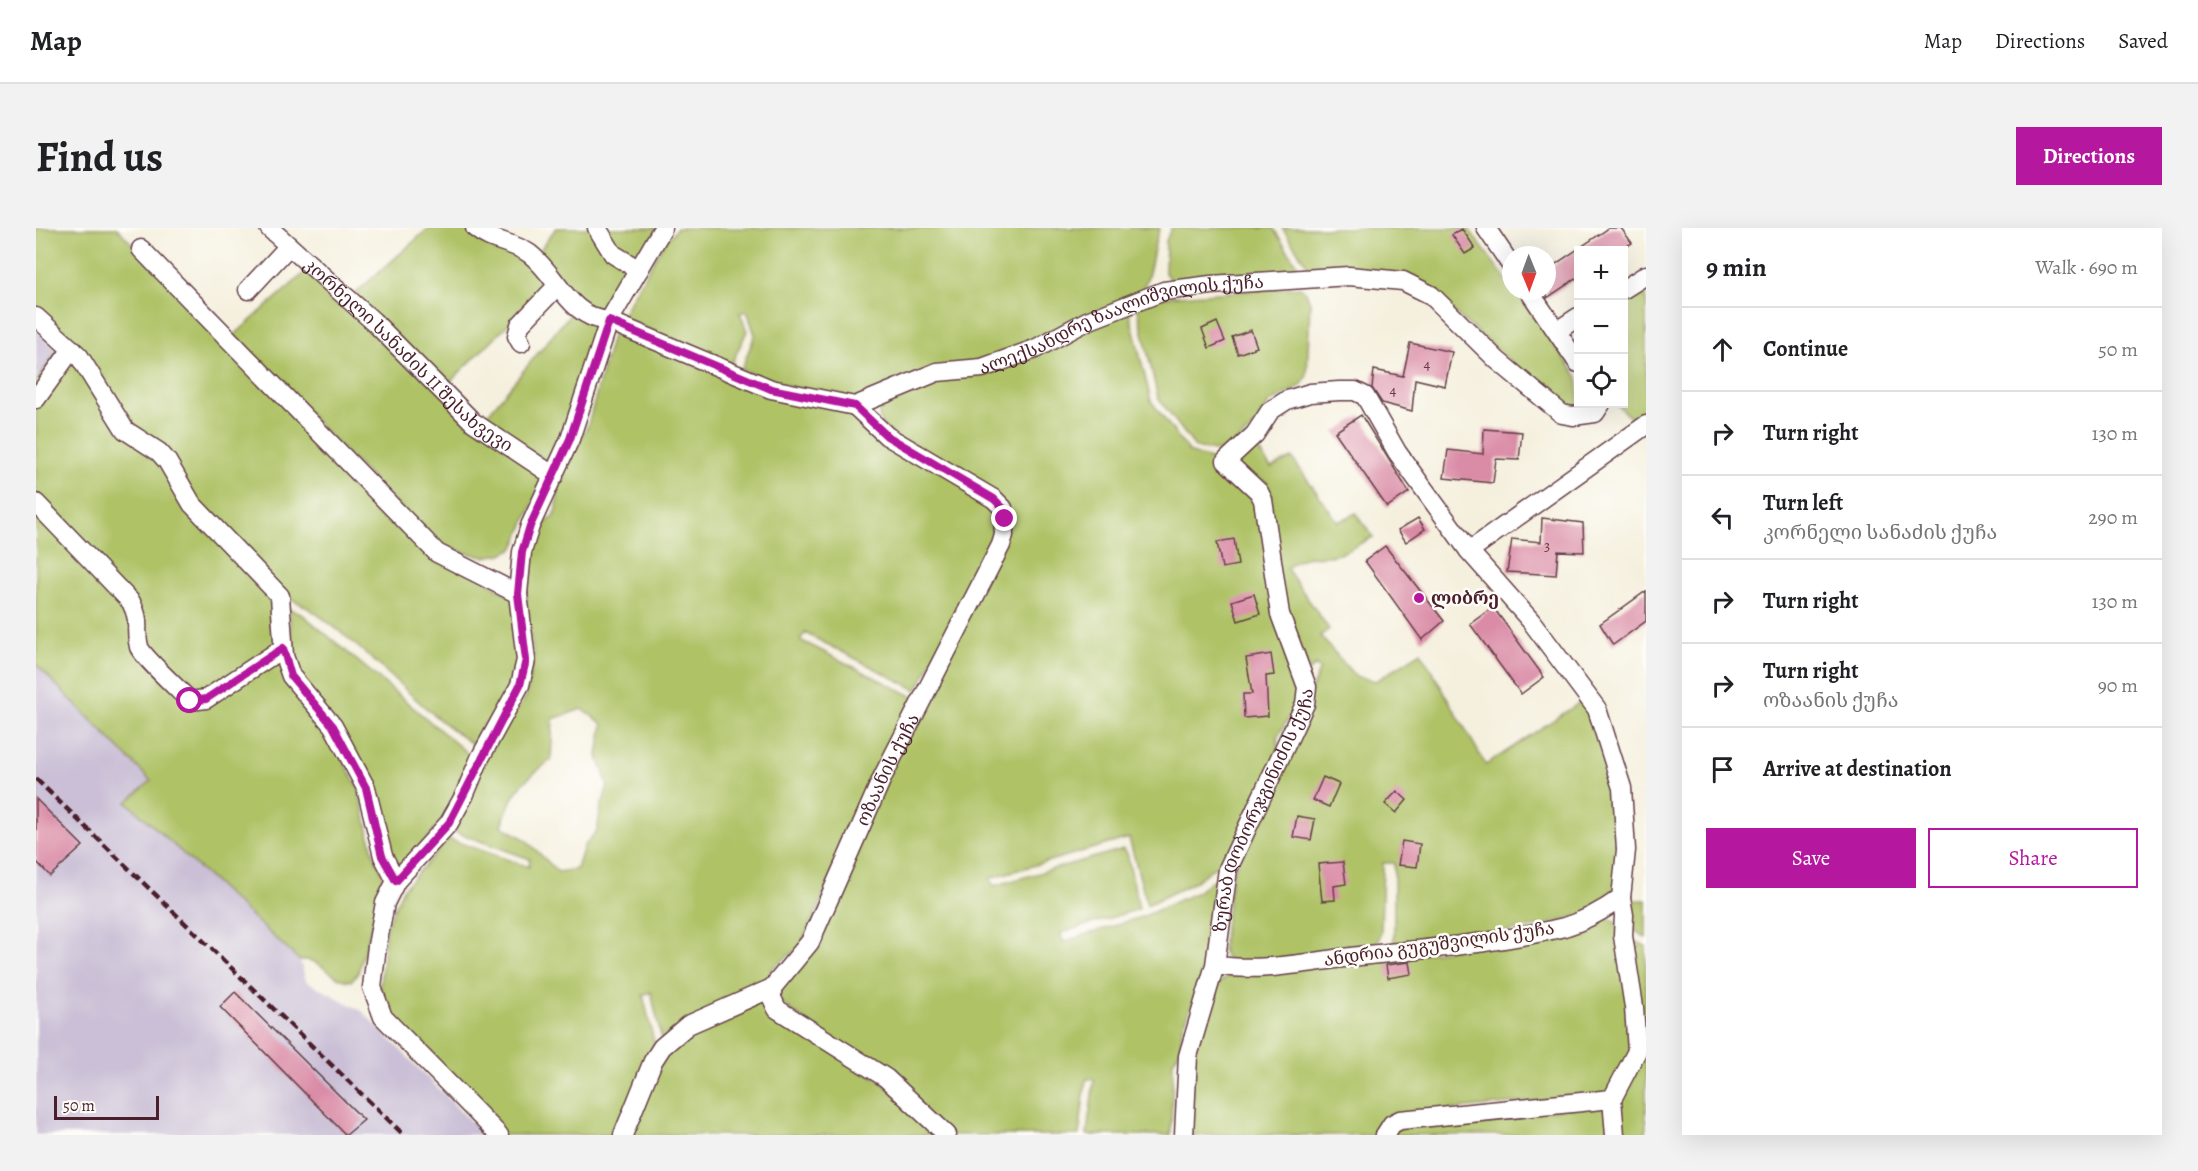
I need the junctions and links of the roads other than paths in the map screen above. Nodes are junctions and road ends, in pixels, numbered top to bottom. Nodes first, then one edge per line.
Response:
1 (269, 228) edge
2 (475, 228) edge
3 (597, 228) edge
4 (663, 228) edge
5 (1486, 228) edge
6 (290, 246) junction
7 (141, 249) dead end
8 (1502, 252) edge
9 (639, 270) junction
10 (1646, 275) edge
11 (557, 286) junction
12 (1628, 286) edge
13 (248, 290) dead end
14 (1535, 300) edge
15 (36, 317) edge
16 (1574, 320) edge
17 (609, 321) junction
18 (1557, 331) junction
19 (521, 343) dead end
20 (72, 349) junction
21 (1574, 357) edge
22 (36, 399) edge
23 (855, 406) junction
24 (1598, 408) edge
25 (1646, 425) edge
26 (554, 476) junction
27 (36, 503) edge
28 (1469, 551) junction
29 (518, 594) junction
30 (283, 648) junction
31 (396, 881) junction
32 (1621, 898) junction
33 (1215, 964) junction
34 (772, 988) junction
35 (1612, 1099) junction
36 (499, 1135) edge
37 (622, 1135) edge
38 (947, 1135) edge
39 (1184, 1135) edge
40 (1386, 1135) edge
41 (1615, 1135) edge

1 - 6 street, კორნელი სანაძის II შესახვევი
2 - 11 street
3 - 9 street
4 - 9 street
5 - 8 street
6 - 13 street
6 - 26 street, კორნელი სანაძის II შესახვევი
7 - 29 street
9 - 17 street
10 - 12 street
11 - 17 street
11 - 19 street
14 - 18 street
15 - 20 street
16 - 18 street
17 - 23 street
17 - 26 street
18 - 21 street
20 - 22 street
20 - 30 street
23 - 24 street, ალექსანდრე ზაალიშვილის ქუჩა
23 - 34 street, ოზაანის ქუჩა
25 - 28 street
26 - 29 street
27 - 30 street
28 - 32 street
28 - 33 street, ზურაბ დობორჯგინიძის ქუჩა
29 - 31 street
30 - 31 street
31 - 36 street
32 - 33 street, ანდრია გუგუშვილის ქუჩა
32 - 35 street
33 - 39 street
34 - 37 street, ოზაანის ქუჩა
34 - 38 street
35 - 40 street
35 - 41 street

